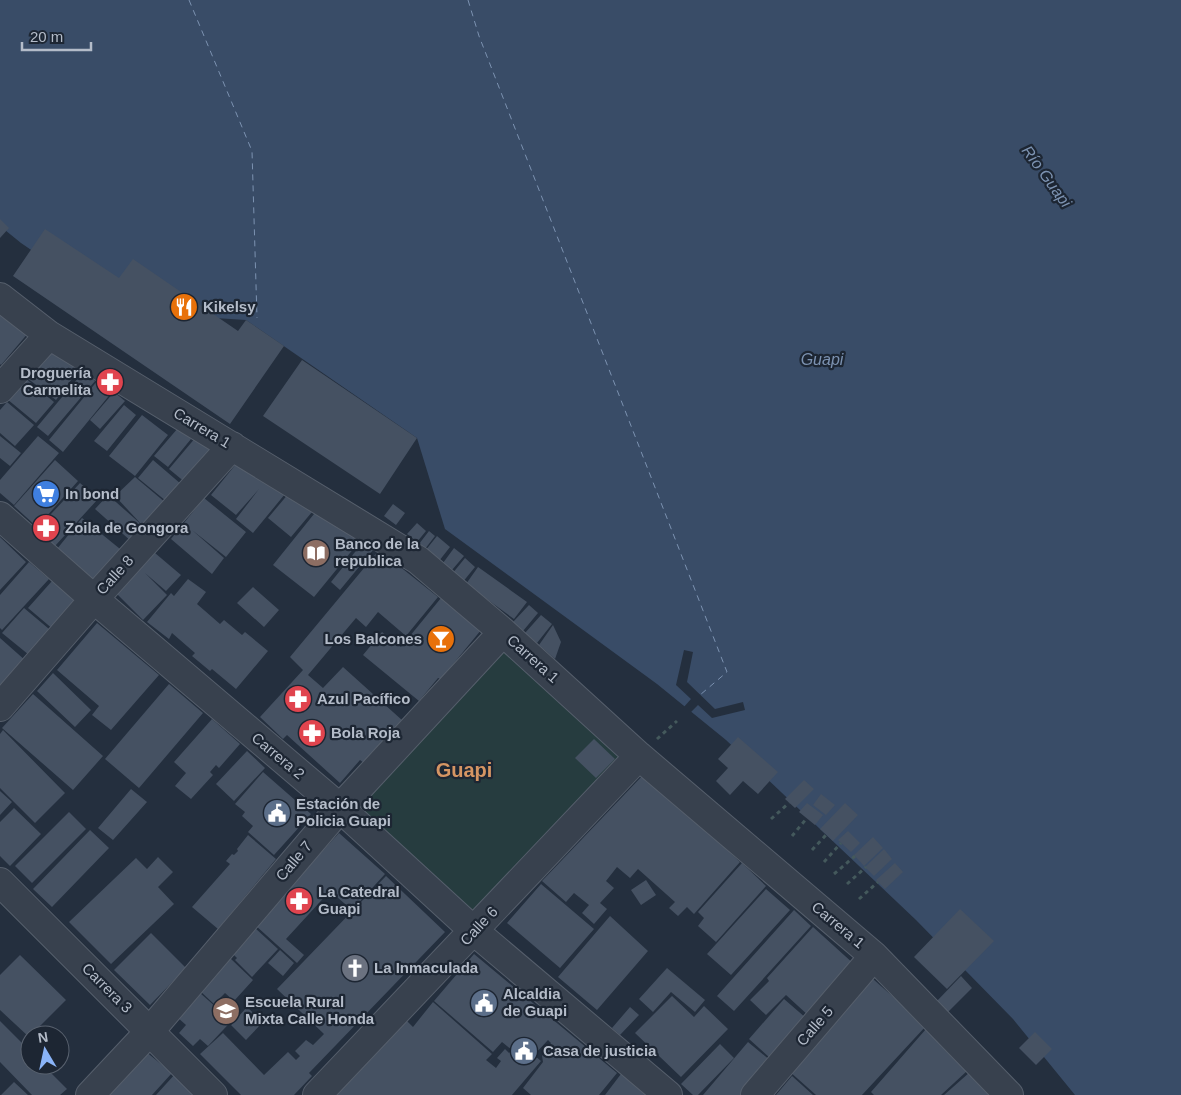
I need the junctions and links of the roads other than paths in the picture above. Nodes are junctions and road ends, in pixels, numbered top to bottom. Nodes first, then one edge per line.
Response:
1 (0, 297) edge
2 (49, 335) junction
3 (0, 389) edge
4 (232, 446) junction
5 (0, 516) edge
6 (94, 599) junction
7 (503, 632) junction
8 (0, 707) edge
9 (639, 756) junction
10 (340, 808) junction
11 (0, 882) edge
12 (474, 931) junction
13 (874, 956) junction
14 (150, 1031) junction
15 (90, 1095) edge
16 (213, 1095) edge
17 (317, 1095) edge
18 (668, 1095) edge
19 (755, 1095) edge
20 (1008, 1095) edge

1 - 2 street, Carrera 1
2 - 3 street
2 - 4 street, Carrera 1
4 - 6 street, Calle 8
4 - 7 street, Carrera 1
5 - 6 street, Carrera 2
6 - 8 street, Calle 8
6 - 10 street, Carrera 2
7 - 9 street, Carrera 1
7 - 10 street, Calle 7
9 - 12 street, Calle 6
9 - 13 street, Carrera 1
10 - 12 street, Carrera 2
10 - 14 street, Calle 7
11 - 14 street, Carrera 3
12 - 17 street, Calle 6
12 - 18 street, Carrera 2
13 - 19 street, Calle 5
13 - 20 street, Carrera 1
14 - 15 street, Calle 7
14 - 16 street, Carrera 3

